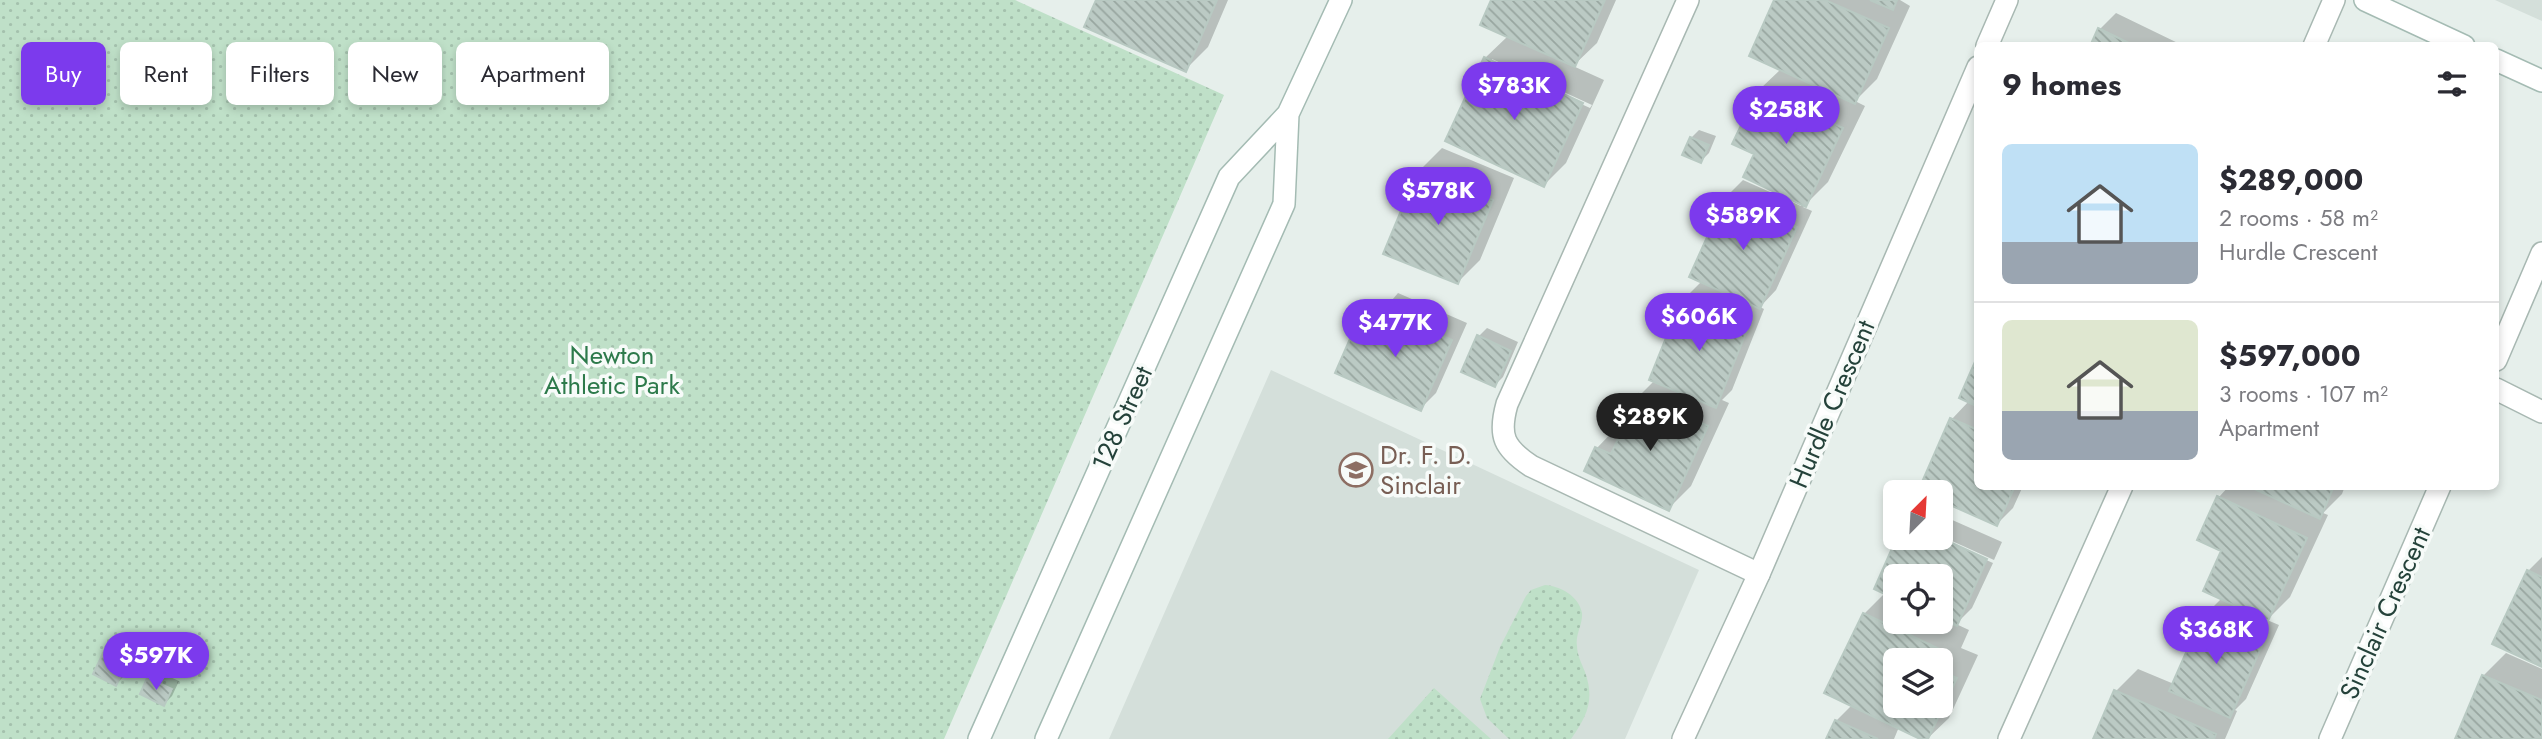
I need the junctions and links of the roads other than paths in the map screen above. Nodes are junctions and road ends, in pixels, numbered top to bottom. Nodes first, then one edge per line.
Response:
1 (1341, 0) edge
2 (1688, 0) edge
3 (2007, 0) edge
4 (2334, 0) edge
5 (2365, 0) edge
6 (1989, 42) edge
7 (2316, 42) edge
8 (2455, 42) edge
9 (2499, 61) edge
10 (1974, 76) edge
11 (2542, 81) edge
12 (1288, 114) junction
13 (2542, 253) edge
14 (2499, 353) edge
15 (2499, 390) edge
16 (2542, 412) edge
17 (2120, 490) edge
18 (2438, 490) edge
19 (1759, 574) junction
20 (979, 739) edge
21 (1046, 739) edge
22 (1683, 739) edge
23 (2009, 739) edge
24 (2330, 739) edge

1 - 12 main road, 128 Street
2 - 19 main road
3 - 6 main road
4 - 7 main road
5 - 8 main road
9 - 11 main road
10 - 19 main road, Hurdle Crescent
12 - 20 main road, 128 Street
12 - 21 main road, 128 Street
13 - 14 main road
15 - 16 main road
17 - 23 main road
18 - 24 main road, Sinclair Crescent
19 - 22 main road, Hurdle Crescent

